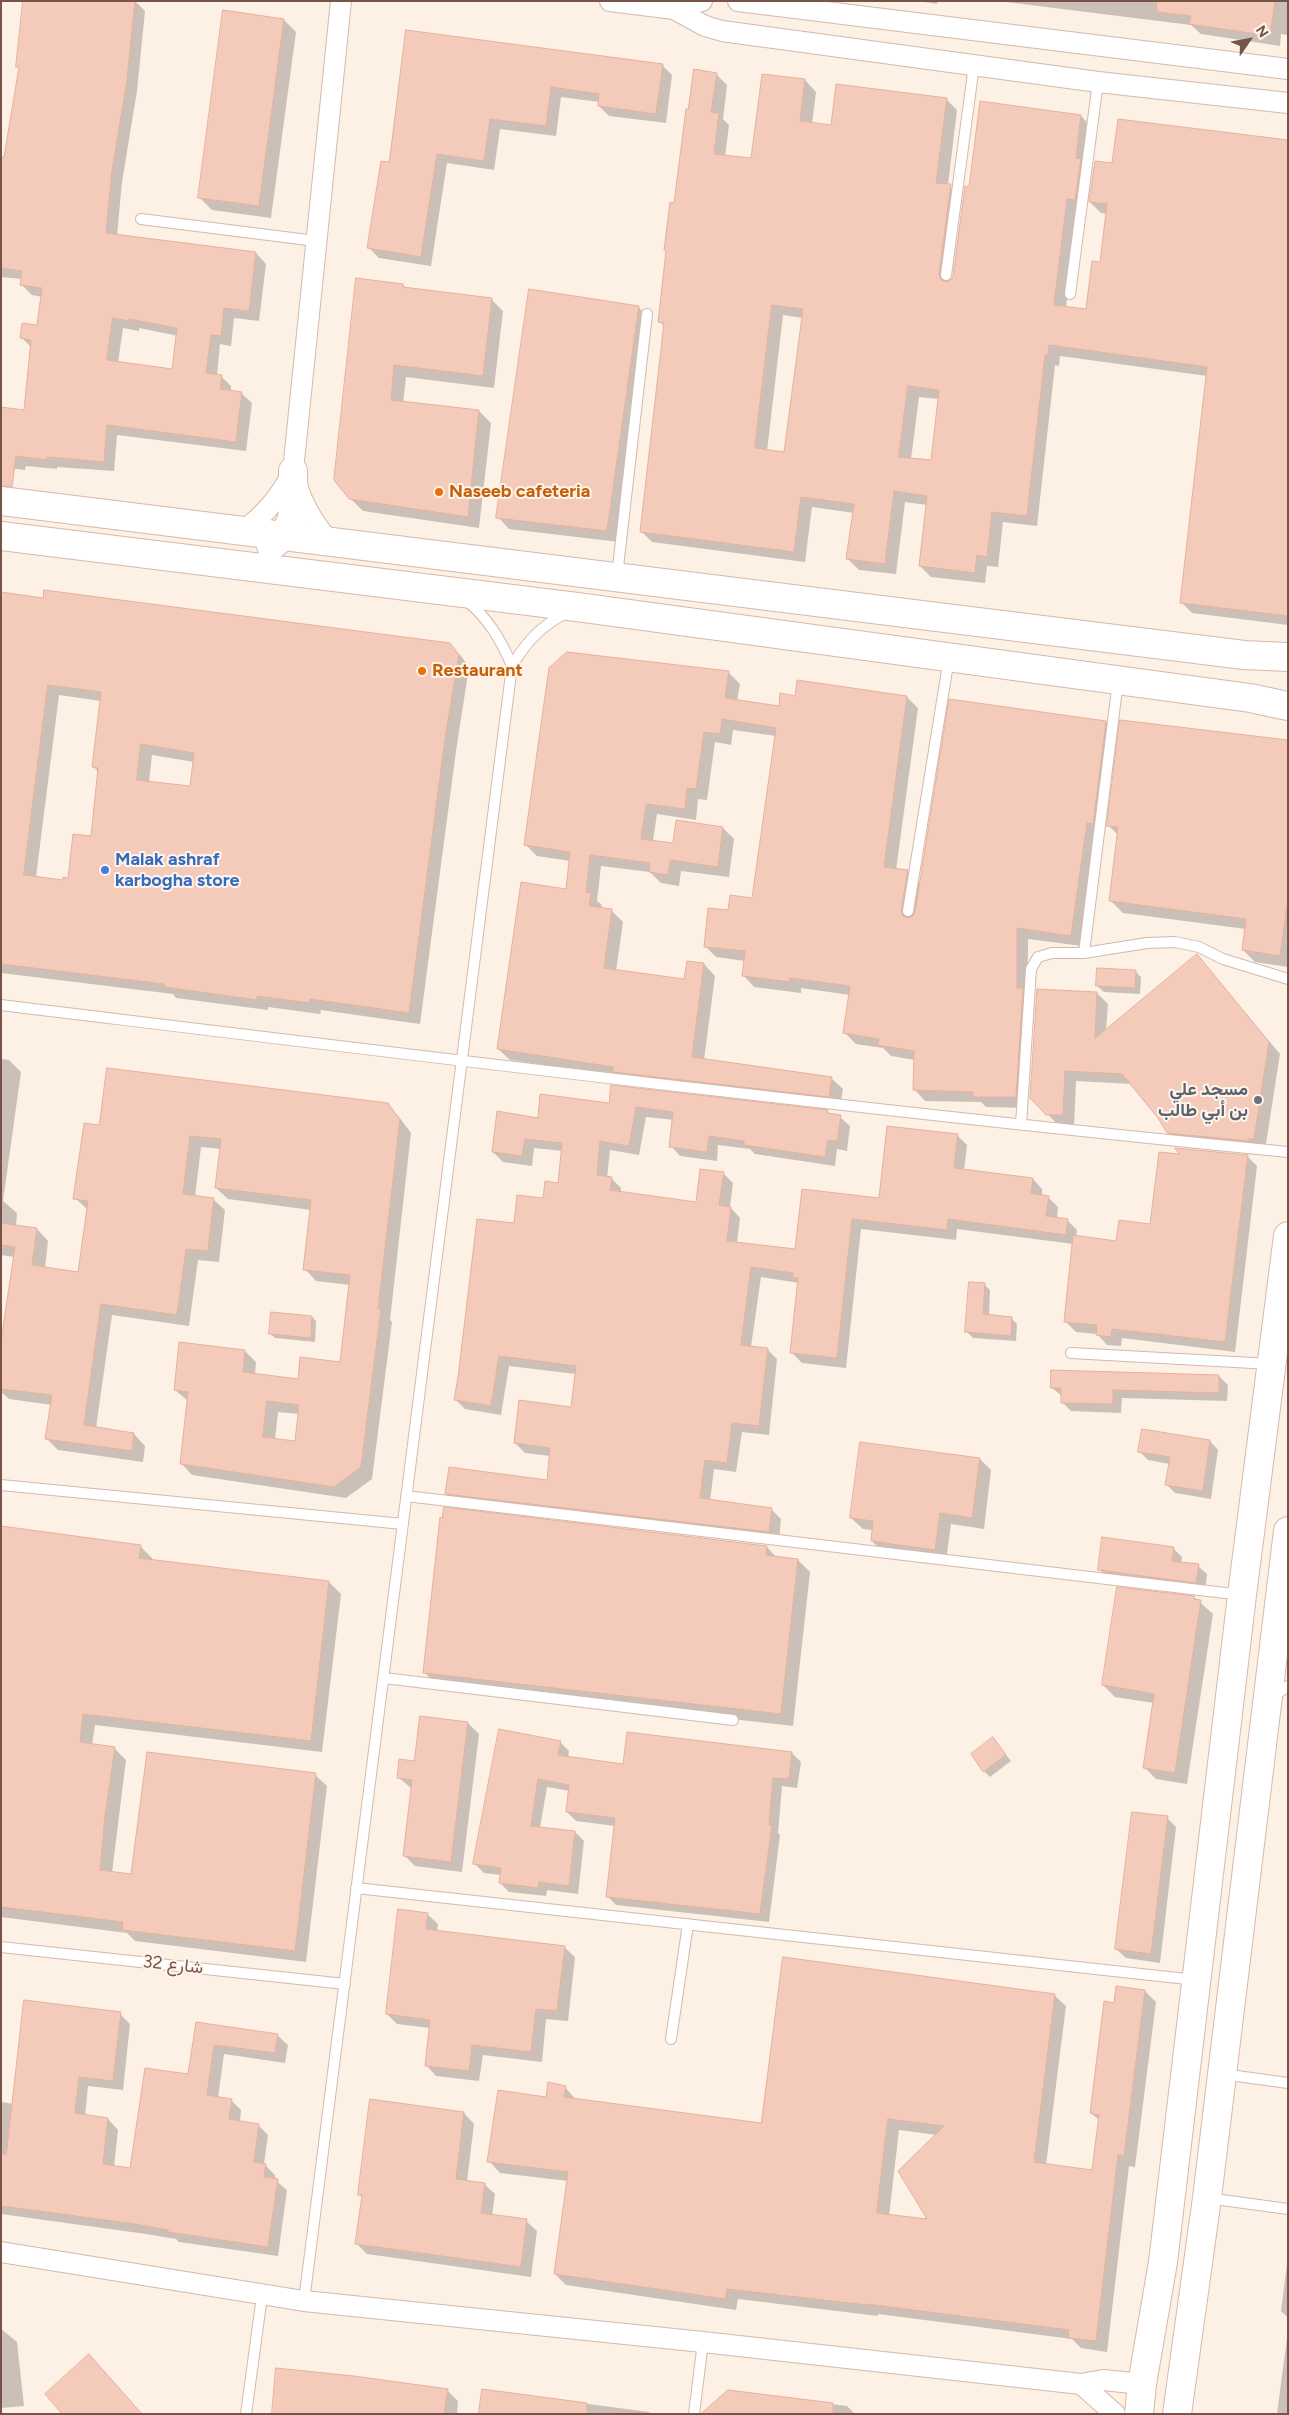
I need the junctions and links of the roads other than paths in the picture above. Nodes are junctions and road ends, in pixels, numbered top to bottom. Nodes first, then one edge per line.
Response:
1 (341, 1) edge
2 (610, 1) edge
3 (702, 1) edge
4 (738, 1) edge
5 (665, 6) edge
6 (974, 65) junction
7 (1288, 69) edge
8 (1098, 82) junction
9 (1288, 103) edge
10 (142, 220) dead end
11 (316, 241) junction
12 (946, 275) dead end
13 (1070, 294) dead end
14 (647, 314) dead end
15 (293, 471) junction
16 (1, 501) edge
17 (244, 530) junction
18 (285, 535) junction
19 (1, 536) edge
20 (328, 540) junction
21 (231, 564) junction
22 (617, 577) junction
23 (459, 594) junction
24 (577, 607) junction
25 (949, 657) junction
26 (1288, 657) edge
27 (512, 666) junction
28 (1118, 680) junction
29 (1288, 706) edge
30 (908, 911) dead end
31 (1084, 953) junction
32 (1288, 978) edge
33 (1, 1005) edge
34 (462, 1061) junction
35 (1021, 1126) junction
36 (1288, 1152) edge
37 (1288, 1236) edge
38 (1070, 1353) dead end
39 (1272, 1364) junction
40 (1, 1485) edge
41 (406, 1496) junction
42 (403, 1524) junction
43 (1288, 1531) edge
44 (1242, 1595) junction
45 (384, 1678) junction
46 (1278, 1693) edge
47 (733, 1720) dead end
48 (356, 1888) junction
49 (688, 1924) junction
50 (1, 1947) edge
51 (1196, 1980) junction
52 (345, 1984) junction
53 (671, 2039) dead end
54 (1221, 2074) junction
55 (1288, 2083) edge
56 (1207, 2198) junction
57 (1288, 2209) edge
58 (1, 2252) edge
59 (1163, 2262) junction
60 (262, 2296) junction
61 (304, 2301) junction
62 (703, 2342) junction
63 (1187, 2345) junction
64 (1081, 2384) junction
65 (1142, 2384) junction
66 (246, 2414) edge
67 (694, 2414) edge
68 (1115, 2414) edge
69 (1139, 2414) edge
70 (1164, 2414) edge
71 (1177, 2414) edge

1 - 11 street
2 - 5 street
3 - 5 street
4 - 7 street
5 - 6 street
6 - 8 street
6 - 12 lane
8 - 9 street
8 - 13 lane
10 - 11 lane
11 - 15 street
14 - 22 lane
15 - 17 street
15 - 18 main road
15 - 20 street
16 - 17 main road
17 - 18 main road
18 - 20 main road
18 - 21 main road
19 - 21 main road
20 - 22 main road
21 - 23 main road
22 - 26 main road
23 - 24 main road
23 - 27 lane
24 - 25 main road
24 - 27 lane
25 - 28 main road
25 - 30 lane
27 - 34 lane
28 - 29 main road
28 - 31 lane
31 - 32 lane
31 - 35 lane
33 - 34 lane
34 - 35 lane
34 - 41 lane
35 - 36 lane
37 - 39 main road
38 - 39 lane
39 - 44 main road
40 - 42 lane
41 - 42 lane
41 - 44 lane
42 - 45 lane
43 - 46 main road
44 - 51 main road
45 - 47 lane
45 - 48 lane
46 - 54 main road
48 - 49 lane
48 - 52 lane
49 - 51 lane
49 - 53 lane
50 - 52 lane, شارع 32
51 - 59 main road
52 - 61 lane
54 - 55 lane
54 - 56 main road
56 - 57 lane
56 - 63 main road
58 - 60 street
59 - 63 main road
59 - 65 main road
60 - 61 street
60 - 66 lane
61 - 62 street
62 - 64 street
62 - 67 lane
63 - 71 main road
64 - 65 street
64 - 68 street
65 - 69 main road
65 - 70 main road

